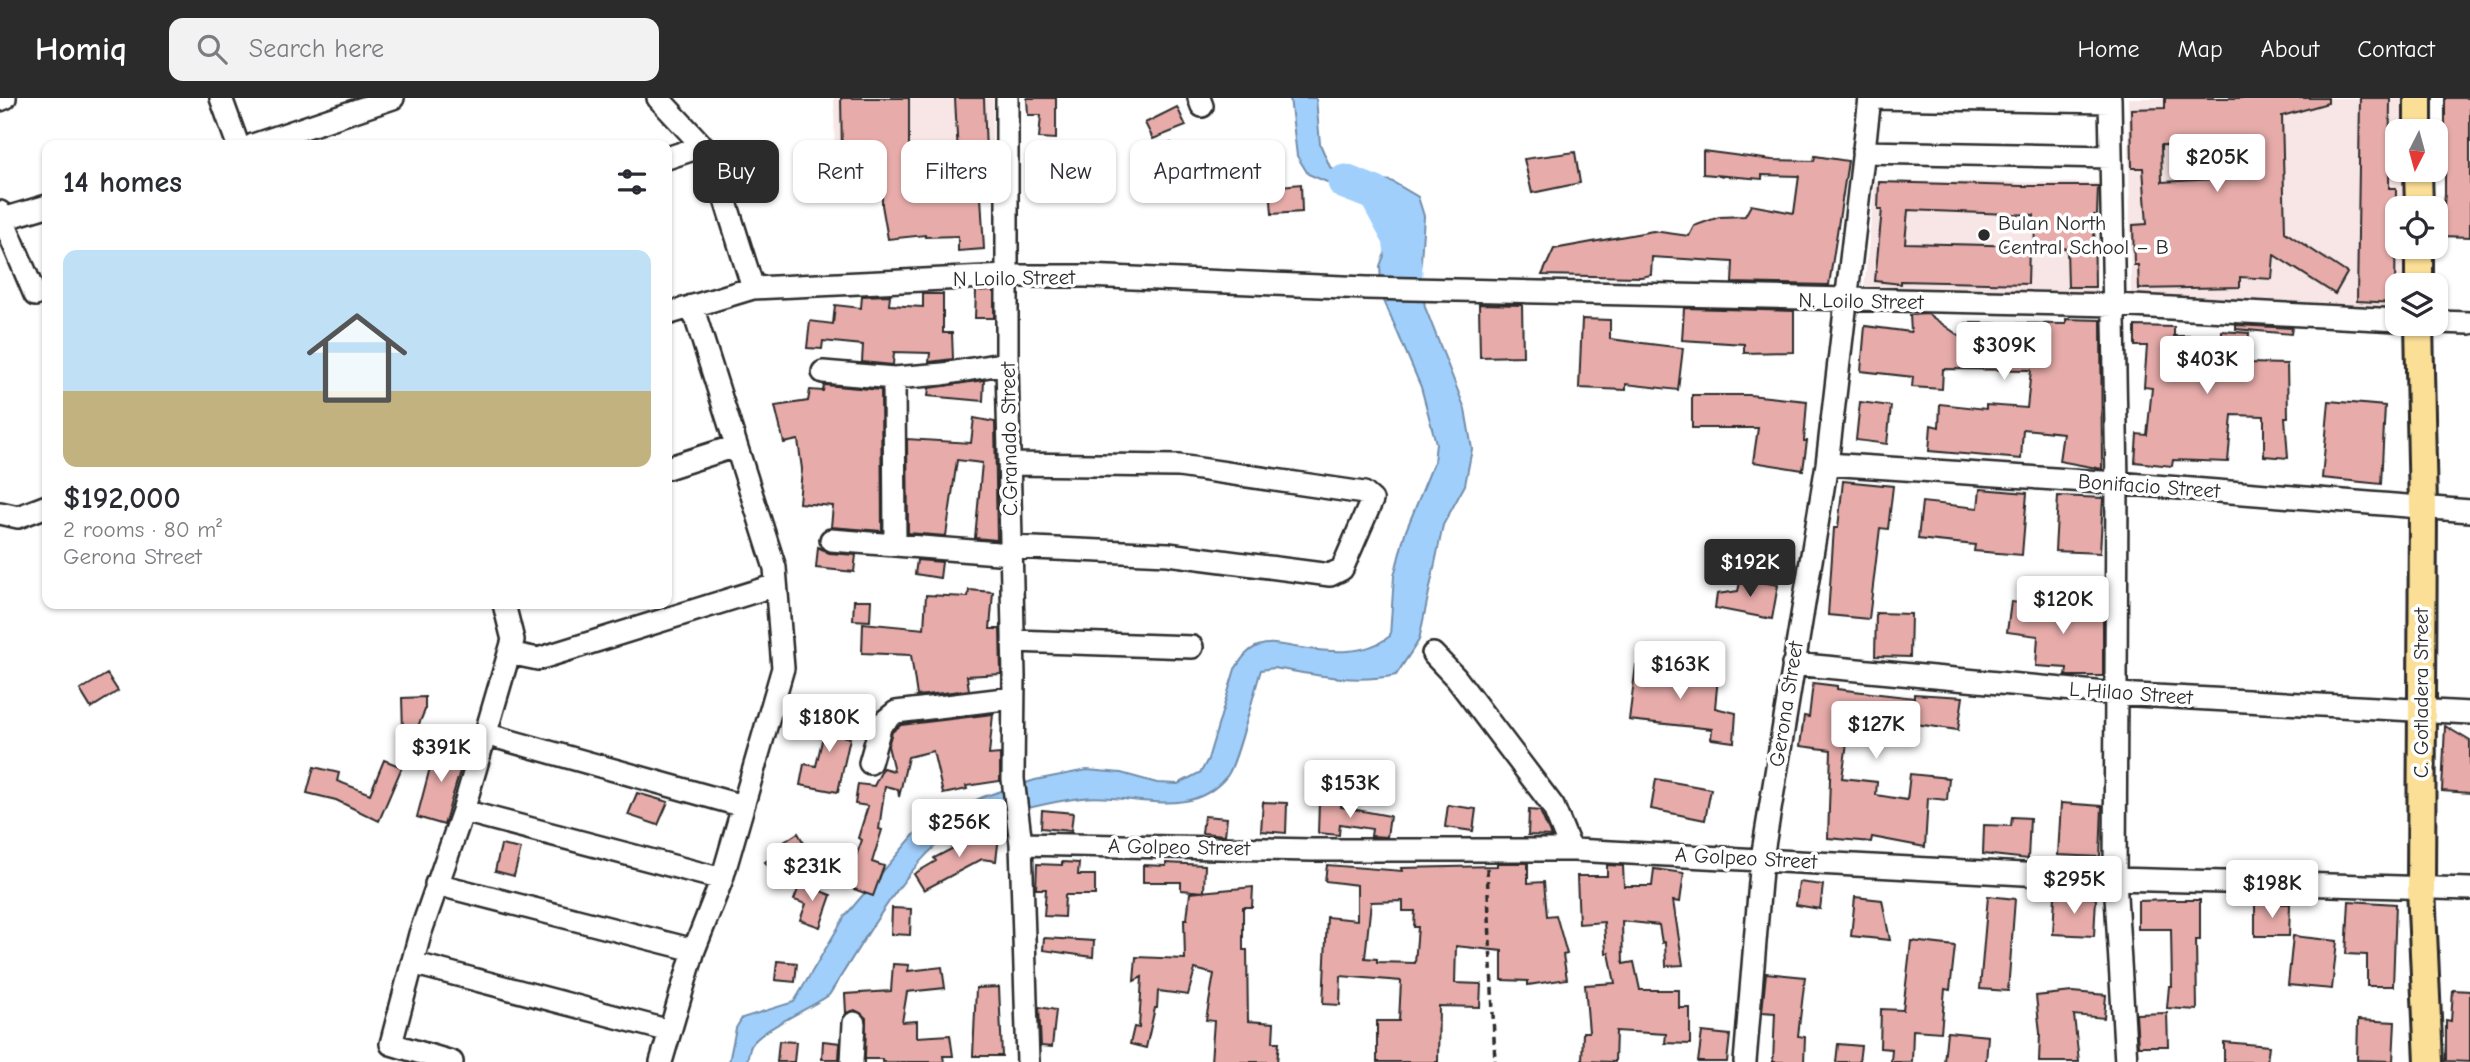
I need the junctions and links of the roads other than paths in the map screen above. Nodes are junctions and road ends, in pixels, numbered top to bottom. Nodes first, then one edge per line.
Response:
1 (221, 98) edge
2 (393, 98) edge
3 (658, 98) edge
4 (1007, 98) edge
5 (1870, 98) edge
6 (2418, 98) edge
7 (2110, 100) edge
8 (2418, 119) edge
9 (236, 140) edge
10 (268, 140) edge
11 (697, 140) edge
12 (693, 149) edge
13 (1863, 152) junction
14 (672, 156) edge
15 (2111, 157) junction
16 (726, 203) edge
17 (42, 207) edge
18 (1, 216) edge
19 (1007, 276) junction
20 (753, 288) junction
21 (1366, 288) joint
22 (34, 295) dead end
23 (1847, 301) junction
24 (2114, 305) junction
25 (692, 306) junction
26 (672, 312) edge
27 (2385, 319) edge
28 (2448, 322) edge
29 (2470, 323) edge
30 (2419, 336) edge
31 (1007, 363) junction
32 (823, 372) dead end
33 (894, 378) junction
34 (736, 446) junction
35 (1009, 464) junction
36 (1827, 464) junction
37 (672, 466) edge
38 (2117, 483) junction
39 (42, 508) edge
40 (2423, 508) junction
41 (2470, 511) edge
42 (0, 513) edge
43 (831, 540) dead end
44 (895, 545) junction
45 (1011, 550) junction
46 (776, 585) junction
47 (505, 609) edge
48 (1013, 641) junction
49 (1192, 647) dead end
50 (509, 653) junction
51 (1433, 654) dead end
52 (1793, 664) junction
53 (2117, 694) junction
54 (1013, 698) junction
55 (2420, 711) junction
56 (2470, 713) edge
57 (485, 734) junction
58 (870, 763) dead end
59 (743, 806) junction
60 (463, 811) junction
61 (1021, 844) junction
62 (1571, 850) junction
63 (1762, 858) junction
64 (722, 878) junction
65 (2115, 879) junction
66 (436, 884) junction
67 (2421, 888) junction
68 (2470, 889) edge
69 (694, 950) junction
70 (412, 963) junction
71 (854, 1023) dead end
72 (670, 1031) junction
73 (453, 1062) edge
74 (661, 1062) edge
75 (852, 1062) edge
76 (1028, 1062) edge
77 (1745, 1062) edge
78 (2126, 1062) edge
79 (2429, 1062) edge

1 - 9 street
2 - 10 street
3 - 11 street
4 - 19 street, C.Granado Street
5 - 7 street
5 - 13 street, Gerona Street
6 - 8 main road
7 - 15 street
12 - 14 street
13 - 15 street
13 - 23 street, Gerona Street
15 - 24 street
16 - 20 street
17 - 18 street
18 - 22 street
19 - 20 street, N Loilo Street
19 - 21 street, N Loilo Street
19 - 31 street, C.Granado Street
20 - 25 street, N Loilo Street
21 - 23 street, N. Loilo Street
23 - 24 street, N. Loilo Street
23 - 36 street, Gerona Street
24 - 27 street, N. Loilo Street
24 - 38 street
25 - 26 street, N Loilo Street
25 - 34 street
28 - 29 street
30 - 40 main road, C. Gotladera Street
31 - 33 street
31 - 35 street, C.Granado Street
32 - 33 street
33 - 44 street
34 - 37 street
34 - 46 street
35 - 45 street, C.Granado Street
35 - 45 street
36 - 38 street, Bonifacio Street
36 - 52 street, Gerona Street
38 - 40 street, Bonifacio Street
38 - 53 street
39 - 42 street
40 - 41 street, Bonifacio Street
40 - 55 main road, C. Gotladera Street
43 - 44 street
44 - 45 street
45 - 48 street, C.Granado Street
46 - 50 street
46 - 59 street
47 - 50 street
48 - 49 street
48 - 54 street, C.Granado Street
50 - 57 street
51 - 62 street
52 - 53 street, L Hilao Street
52 - 63 street, Gerona Street
53 - 55 street, L Hilao Street
53 - 65 street
54 - 58 street
54 - 61 street, C.Granado Street
55 - 56 street, L Hilao Street
55 - 67 main road, C. Gotladera Street
57 - 59 street
57 - 60 street
59 - 64 street
60 - 64 street
60 - 66 street
61 - 62 street, A Golpeo Street
61 - 76 street, C.Granado Street
62 - 63 street, A Golpeo Street
63 - 65 street, A Golpeo Street
63 - 77 street, Gerona Street
64 - 69 street
65 - 67 street, A Golpeo Street
65 - 78 street
66 - 69 street
66 - 70 street
67 - 68 street, A Golpeo Street
67 - 79 main road, C. Gotladera Street
69 - 72 street
70 - 72 street
70 - 73 street
71 - 75 street
72 - 74 street

